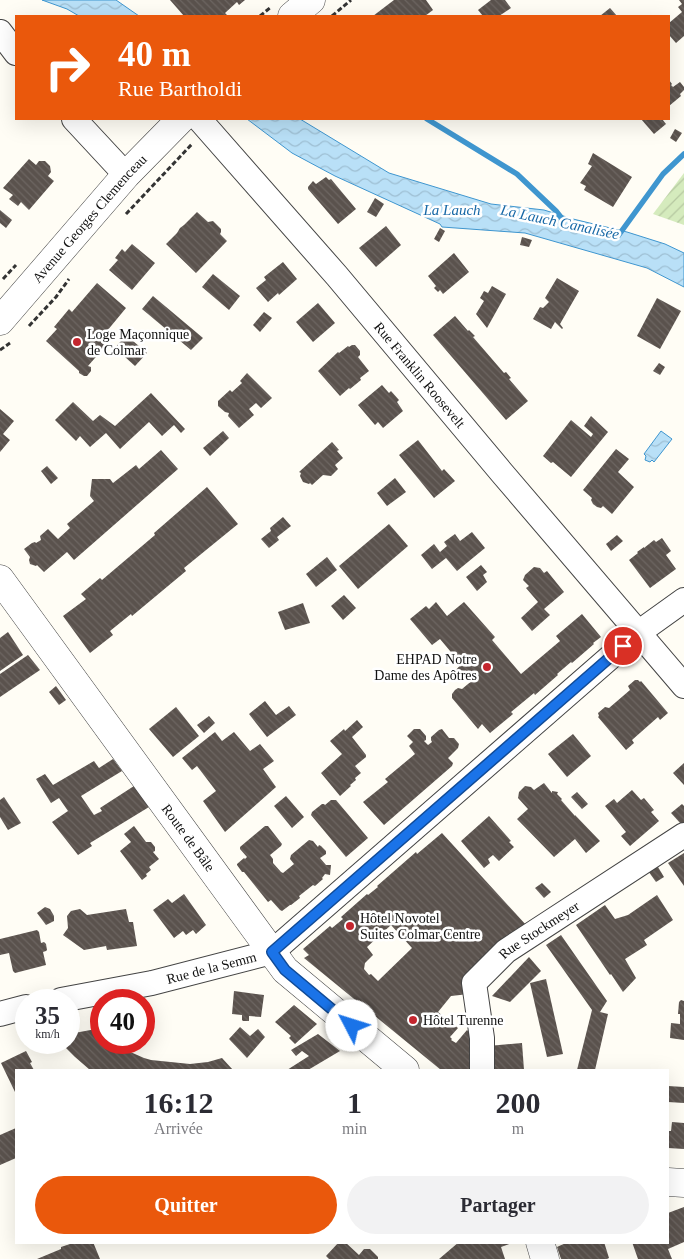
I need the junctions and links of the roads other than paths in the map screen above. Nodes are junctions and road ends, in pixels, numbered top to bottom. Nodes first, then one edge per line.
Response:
1 (311, 0) edge
2 (293, 15) edge
3 (0, 32) edge
4 (15, 53) edge
5 (75, 120) edge
6 (180, 120) edge
7 (203, 123) edge
8 (126, 175) junction
9 (11, 331) edge
10 (0, 579) edge
11 (684, 600) edge
12 (638, 633) junction
13 (684, 686) edge
14 (684, 835) edge
15 (272, 952) junction
16 (80, 996) edge
17 (15, 1010) edge
18 (0, 1014) edge
19 (404, 1069) edge
20 (482, 1069) edge
21 (669, 1182) edge
22 (684, 1183) edge
23 (541, 1244) edge
24 (545, 1259) edge

1 - 2 street
3 - 4 street
5 - 8 street
6 - 8 street, Avenue Georges Clemenceau
7 - 12 street, Rue Franklin Roosevelt
8 - 9 street, Avenue Georges Clemenceau
10 - 15 street, Route de Bâle
11 - 12 street
12 - 13 street, Rue Franklin Roosevelt
12 - 15 street
14 - 20 street, Rue Stockmeyer
15 - 16 street, Rue de la Semm
15 - 19 street, Route de Bâle
17 - 18 street
21 - 22 street
23 - 24 street

